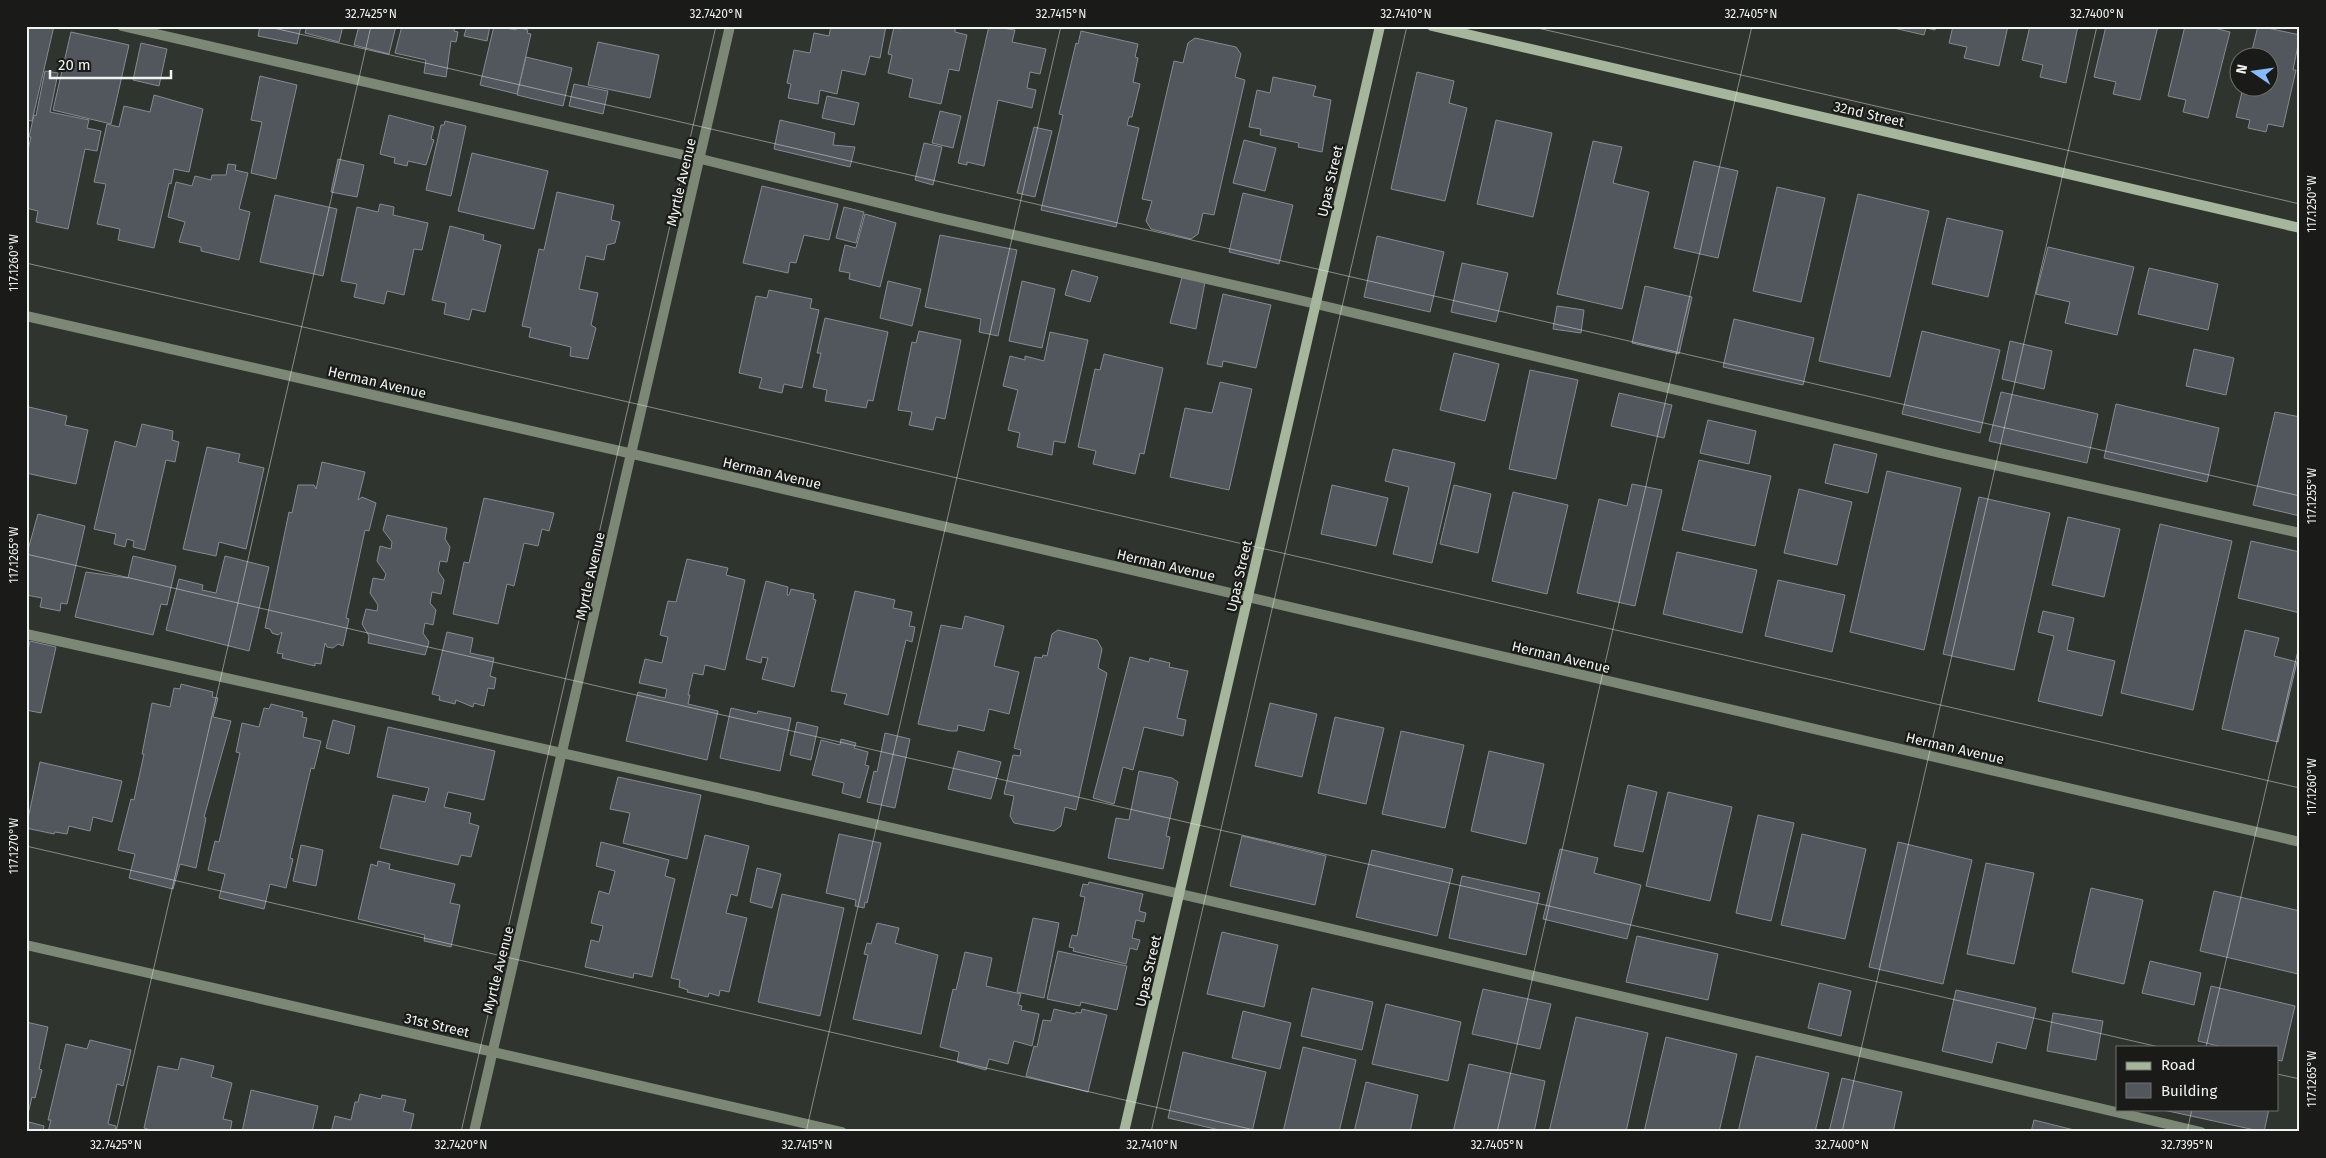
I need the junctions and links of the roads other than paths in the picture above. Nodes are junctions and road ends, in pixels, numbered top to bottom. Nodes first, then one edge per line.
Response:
1 (122, 26) edge
2 (730, 26) edge
3 (1380, 26) edge
4 (1432, 26) edge
5 (701, 159) junction
6 (2300, 228) edge
7 (1316, 304) junction
8 (26, 316) edge
9 (633, 454) junction
10 (2300, 533) edge
11 (1248, 598) junction
12 (26, 634) edge
13 (564, 752) junction
14 (2300, 842) edge
15 (1180, 892) junction
16 (26, 945) edge
17 (492, 1052) junction
18 (474, 1132) edge
19 (842, 1132) edge
20 (1124, 1132) edge
21 (2201, 1132) edge

1 - 5 street
2 - 5 street, Myrtle Avenue
3 - 7 street, Upas Street
4 - 6 street, 32nd Street
5 - 7 street
5 - 9 street, Myrtle Avenue
7 - 10 street
7 - 11 street, Upas Street
8 - 9 street, Herman Avenue
9 - 11 street, Herman Avenue
9 - 13 street, Myrtle Avenue
11 - 14 street, Herman Avenue
11 - 15 street, Upas Street
12 - 13 street
13 - 15 street
13 - 17 street, Myrtle Avenue
15 - 20 street, Upas Street
15 - 21 street
16 - 17 street, 31st Street
17 - 18 street, Myrtle Avenue
17 - 19 street, 31st Street

